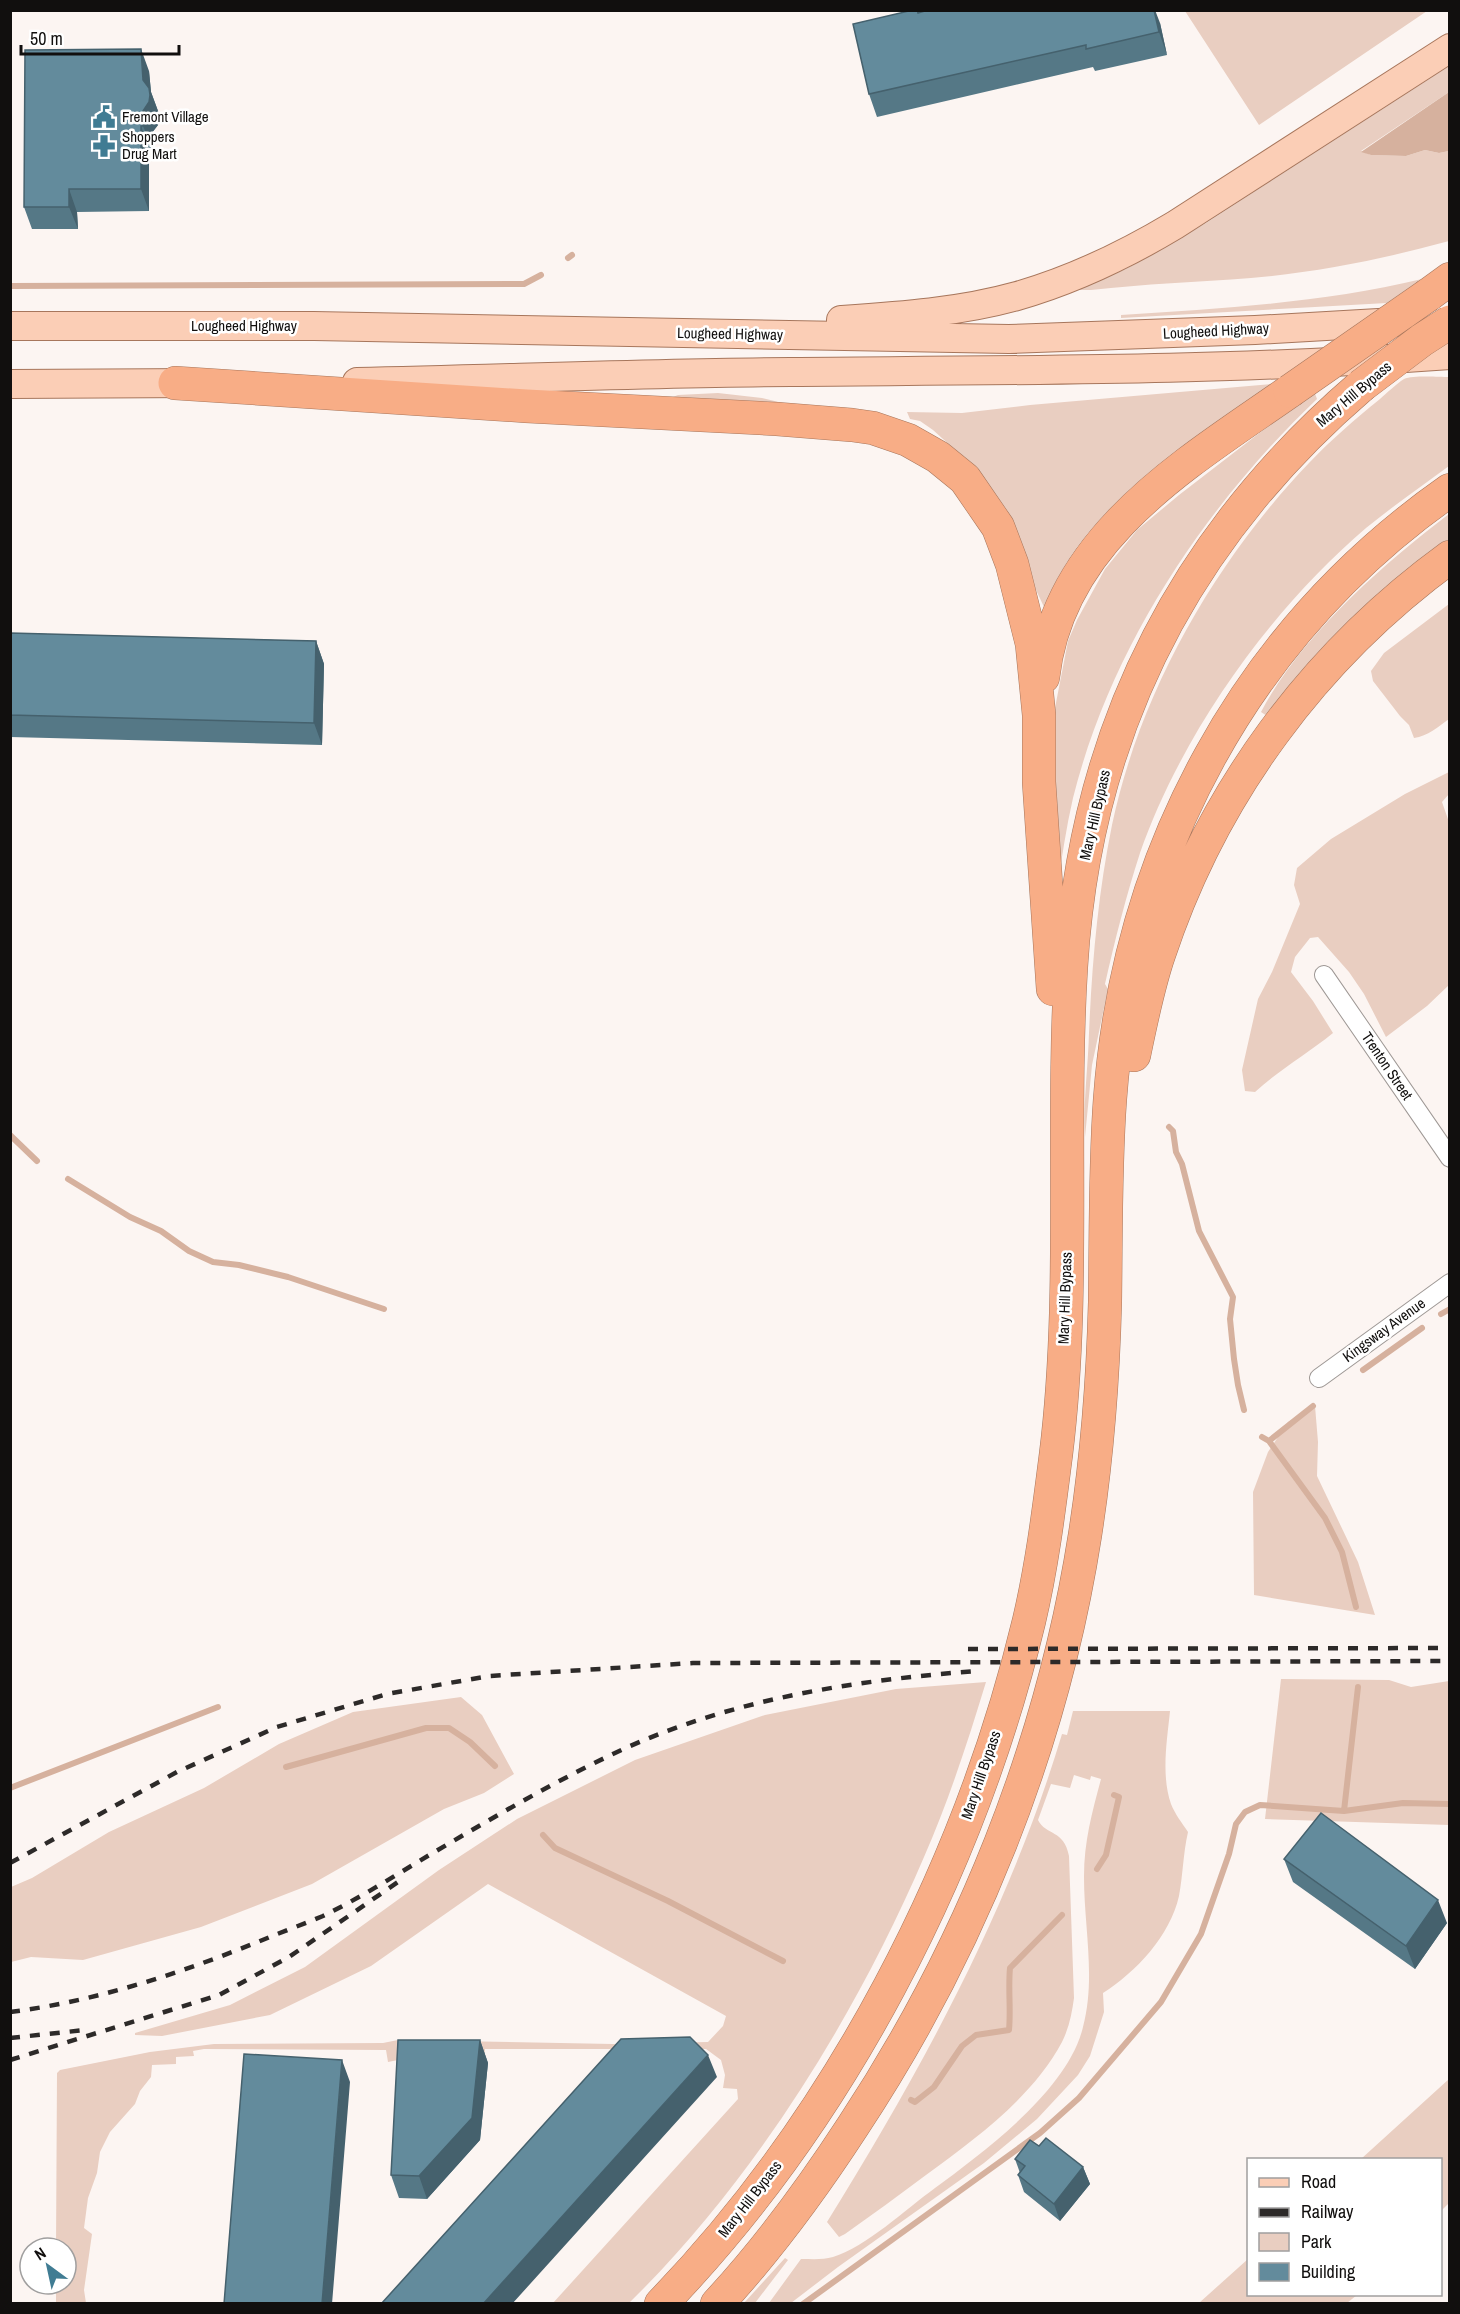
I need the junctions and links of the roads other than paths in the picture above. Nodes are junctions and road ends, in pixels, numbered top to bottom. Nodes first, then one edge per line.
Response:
1 (1449, 48) edge
2 (1439, 287) edge
3 (1449, 321) edge
4 (10, 327) edge
5 (521, 331) junction
6 (1449, 355) edge
7 (175, 383) junction
8 (10, 384) edge
9 (1449, 490) edge
10 (1449, 557) edge
11 (1039, 715) junction
12 (1324, 975) dead end
13 (1067, 1156) junction
14 (1449, 1158) edge
15 (1106, 1177) junction
16 (1449, 1283) edge
17 (1319, 1378) dead end
18 (661, 2304) edge
19 (717, 2304) edge

1 - 5 main road
2 - 11 highway, bridge
3 - 5 main road, Lougheed Highway
3 - 13 highway, Mary Hill Bypass, bridge
4 - 5 main road, Lougheed Highway
6 - 7 main road
7 - 8 main road
7 - 11 highway
9 - 15 highway
10 - 15 highway
11 - 13 highway
12 - 14 street, Trenton Street
13 - 18 highway, Mary Hill Bypass
15 - 19 highway
16 - 17 street, Kingsway Avenue

